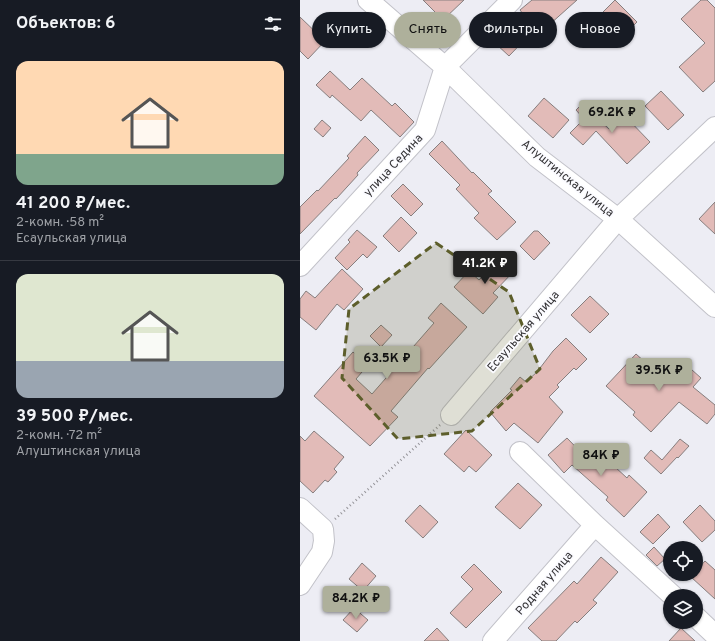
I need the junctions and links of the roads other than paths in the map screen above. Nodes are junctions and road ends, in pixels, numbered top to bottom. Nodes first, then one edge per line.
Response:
1 (368, 0) edge
2 (512, 0) edge
3 (445, 66) junction
4 (715, 127) edge
5 (618, 219) junction
6 (300, 266) edge
7 (715, 307) edge
8 (451, 415) road end
9 (520, 452) dead end
10 (300, 508) edge
11 (595, 525) junction
12 (300, 585) edge
13 (665, 589) edge
14 (703, 624) edge
15 (715, 635) edge
16 (493, 641) edge

1 - 3 street, Алуштинская улица
2 - 3 street, улица Седина
3 - 5 street, Алуштинская улица
3 - 6 street, улица Седина
4 - 5 street, Есаульская улица
5 - 7 street, Алуштинская улица
5 - 8 street, Есаульская улица
9 - 11 street
10 - 12 street
11 - 13 street
11 - 16 street, Родная улица
14 - 15 street

